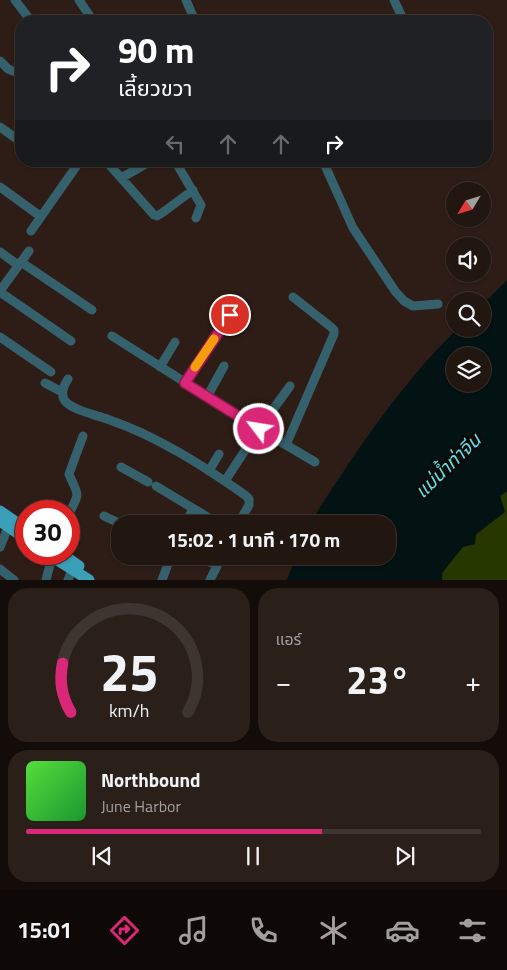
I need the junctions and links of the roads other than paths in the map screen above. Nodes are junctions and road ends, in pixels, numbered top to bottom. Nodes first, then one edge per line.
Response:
1 (15, 0) edge
2 (186, 0) edge
3 (394, 0) edge
4 (82, 1) edge
5 (26, 15) edge
6 (90, 15) edge
7 (192, 15) edge
8 (401, 15) edge
9 (0, 61) edge
10 (15, 71) edge
11 (0, 126) edge
12 (15, 137) edge
13 (76, 167) edge
14 (111, 167) edge
15 (140, 167) edge
16 (179, 167) edge
17 (326, 167) edge
18 (121, 178) junction
19 (0, 187) edge
20 (193, 190) junction
21 (40, 216) junction
22 (196, 218) dead end
23 (31, 231) dead end
24 (29, 251) dead end
25 (0, 252) edge
26 (20, 264) junction
27 (0, 291) edge
28 (293, 297) dead end
29 (438, 304) dead end
30 (92, 310) dead end
31 (230, 315) dead end
32 (112, 336) dead end
33 (0, 337) edge
34 (71, 341) dead end
35 (176, 342) dead end
36 (224, 366) dead end
37 (160, 367) junction
38 (51, 372) dead end
39 (68, 379) dead end
40 (45, 383) dead end
41 (185, 383) junction
42 (290, 386) dead end
43 (62, 392) junction
44 (207, 397) junction
45 (259, 429) junction
46 (83, 436) dead end
47 (286, 445) junction
48 (219, 454) dead end
49 (315, 462) dead end
50 (121, 467) dead end
51 (209, 471) junction
52 (225, 481) junction
53 (76, 500) edge
54 (193, 509) junction
55 (0, 511) edge
56 (190, 515) edge
57 (203, 515) edge
58 (243, 515) edge
59 (104, 516) dead end
60 (111, 519) edge
61 (15, 521) edge
62 (4, 524) edge
63 (15, 532) edge
64 (0, 547) edge
65 (51, 565) edge
66 (168, 565) edge
67 (217, 565) edge
68 (0, 569) edge
69 (72, 571) edge
70 (14, 580) edge
71 (46, 580) edge
72 (89, 580) edge
73 (97, 580) edge
74 (162, 580) edge
75 (210, 580) edge

1 - 5 street
2 - 7 street
3 - 8 street
4 - 6 street
9 - 10 street
11 - 12 street
13 - 21 street
14 - 18 street
15 - 18 street
16 - 20 street
17 - 29 street
18 - 20 street
19 - 21 street
20 - 22 street
21 - 23 street
24 - 26 street
25 - 26 street
26 - 27 street
26 - 30 street
27 - 34 street
28 - 47 street
31 - 41 street
32 - 37 street
33 - 38 street
35 - 37 street
36 - 44 street
37 - 41 street
39 - 43 street
40 - 43 street
41 - 44 street
42 - 45 street
43 - 51 street
44 - 45 street
45 - 47 street
45 - 52 street
46 - 53 street
47 - 49 street
48 - 51 street
50 - 54 street
51 - 52 street
52 - 58 street
54 - 56 street
54 - 57 street
55 - 61 main road
59 - 60 street
62 - 63 main road
62 - 64 street
65 - 71 street
66 - 74 street
67 - 75 street
68 - 70 street
69 - 72 main road
69 - 73 main road

